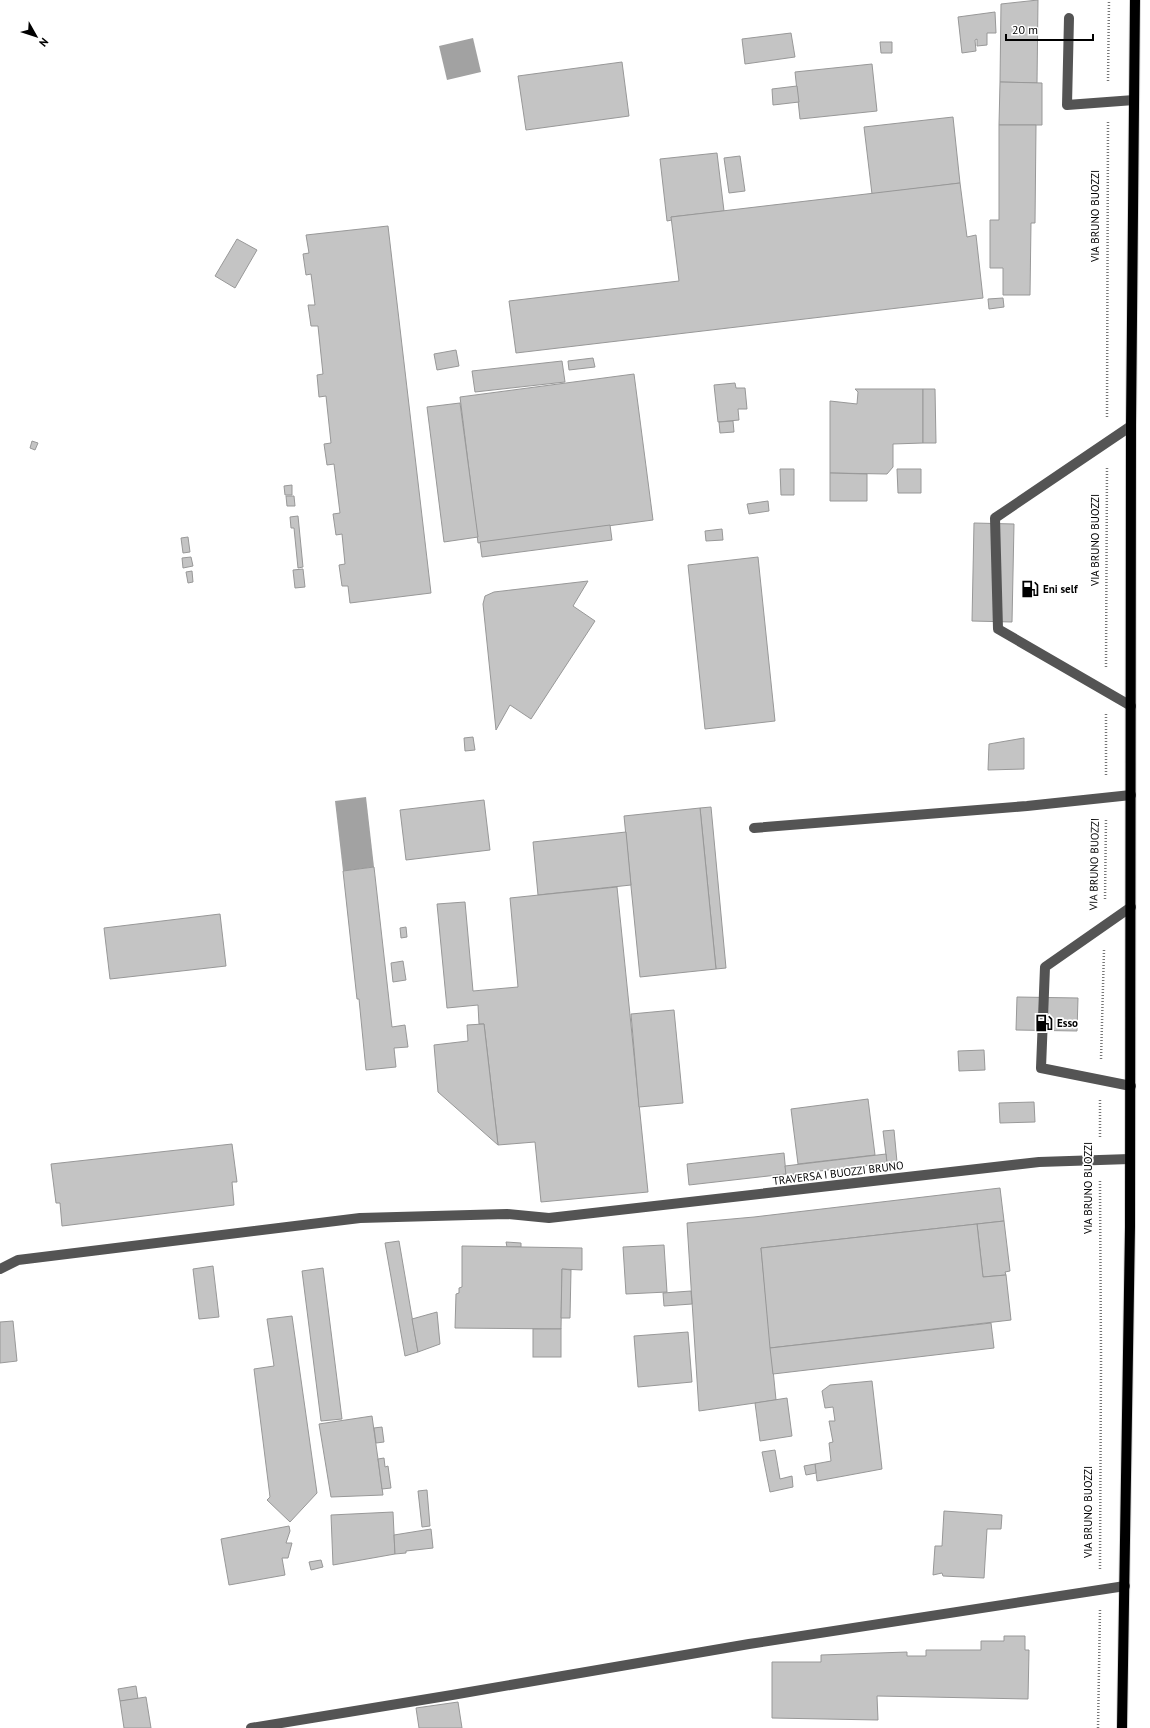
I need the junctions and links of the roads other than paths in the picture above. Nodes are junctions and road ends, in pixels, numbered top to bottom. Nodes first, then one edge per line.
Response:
1 (1135, 0) edge
2 (1070, 18) dead end
3 (1134, 100) junction
4 (1131, 426) junction
5 (1131, 706) junction
6 (1130, 795) junction
7 (754, 828) dead end
8 (1131, 907) junction
9 (1131, 1086) junction
10 (1130, 1159) junction
11 (0, 1269) edge
12 (1125, 1586) junction
13 (251, 1728) edge
14 (1122, 1728) edge

1 - 3 main road
2 - 3 street
3 - 4 main road
4 - 5 main road
4 - 5 street
5 - 6 main road
6 - 7 street
6 - 8 main road
8 - 9 main road
8 - 9 street
9 - 10 main road
10 - 11 street, TRAVERSA I BUOZZI BRUNO
10 - 12 main road
12 - 13 street
12 - 14 main road

